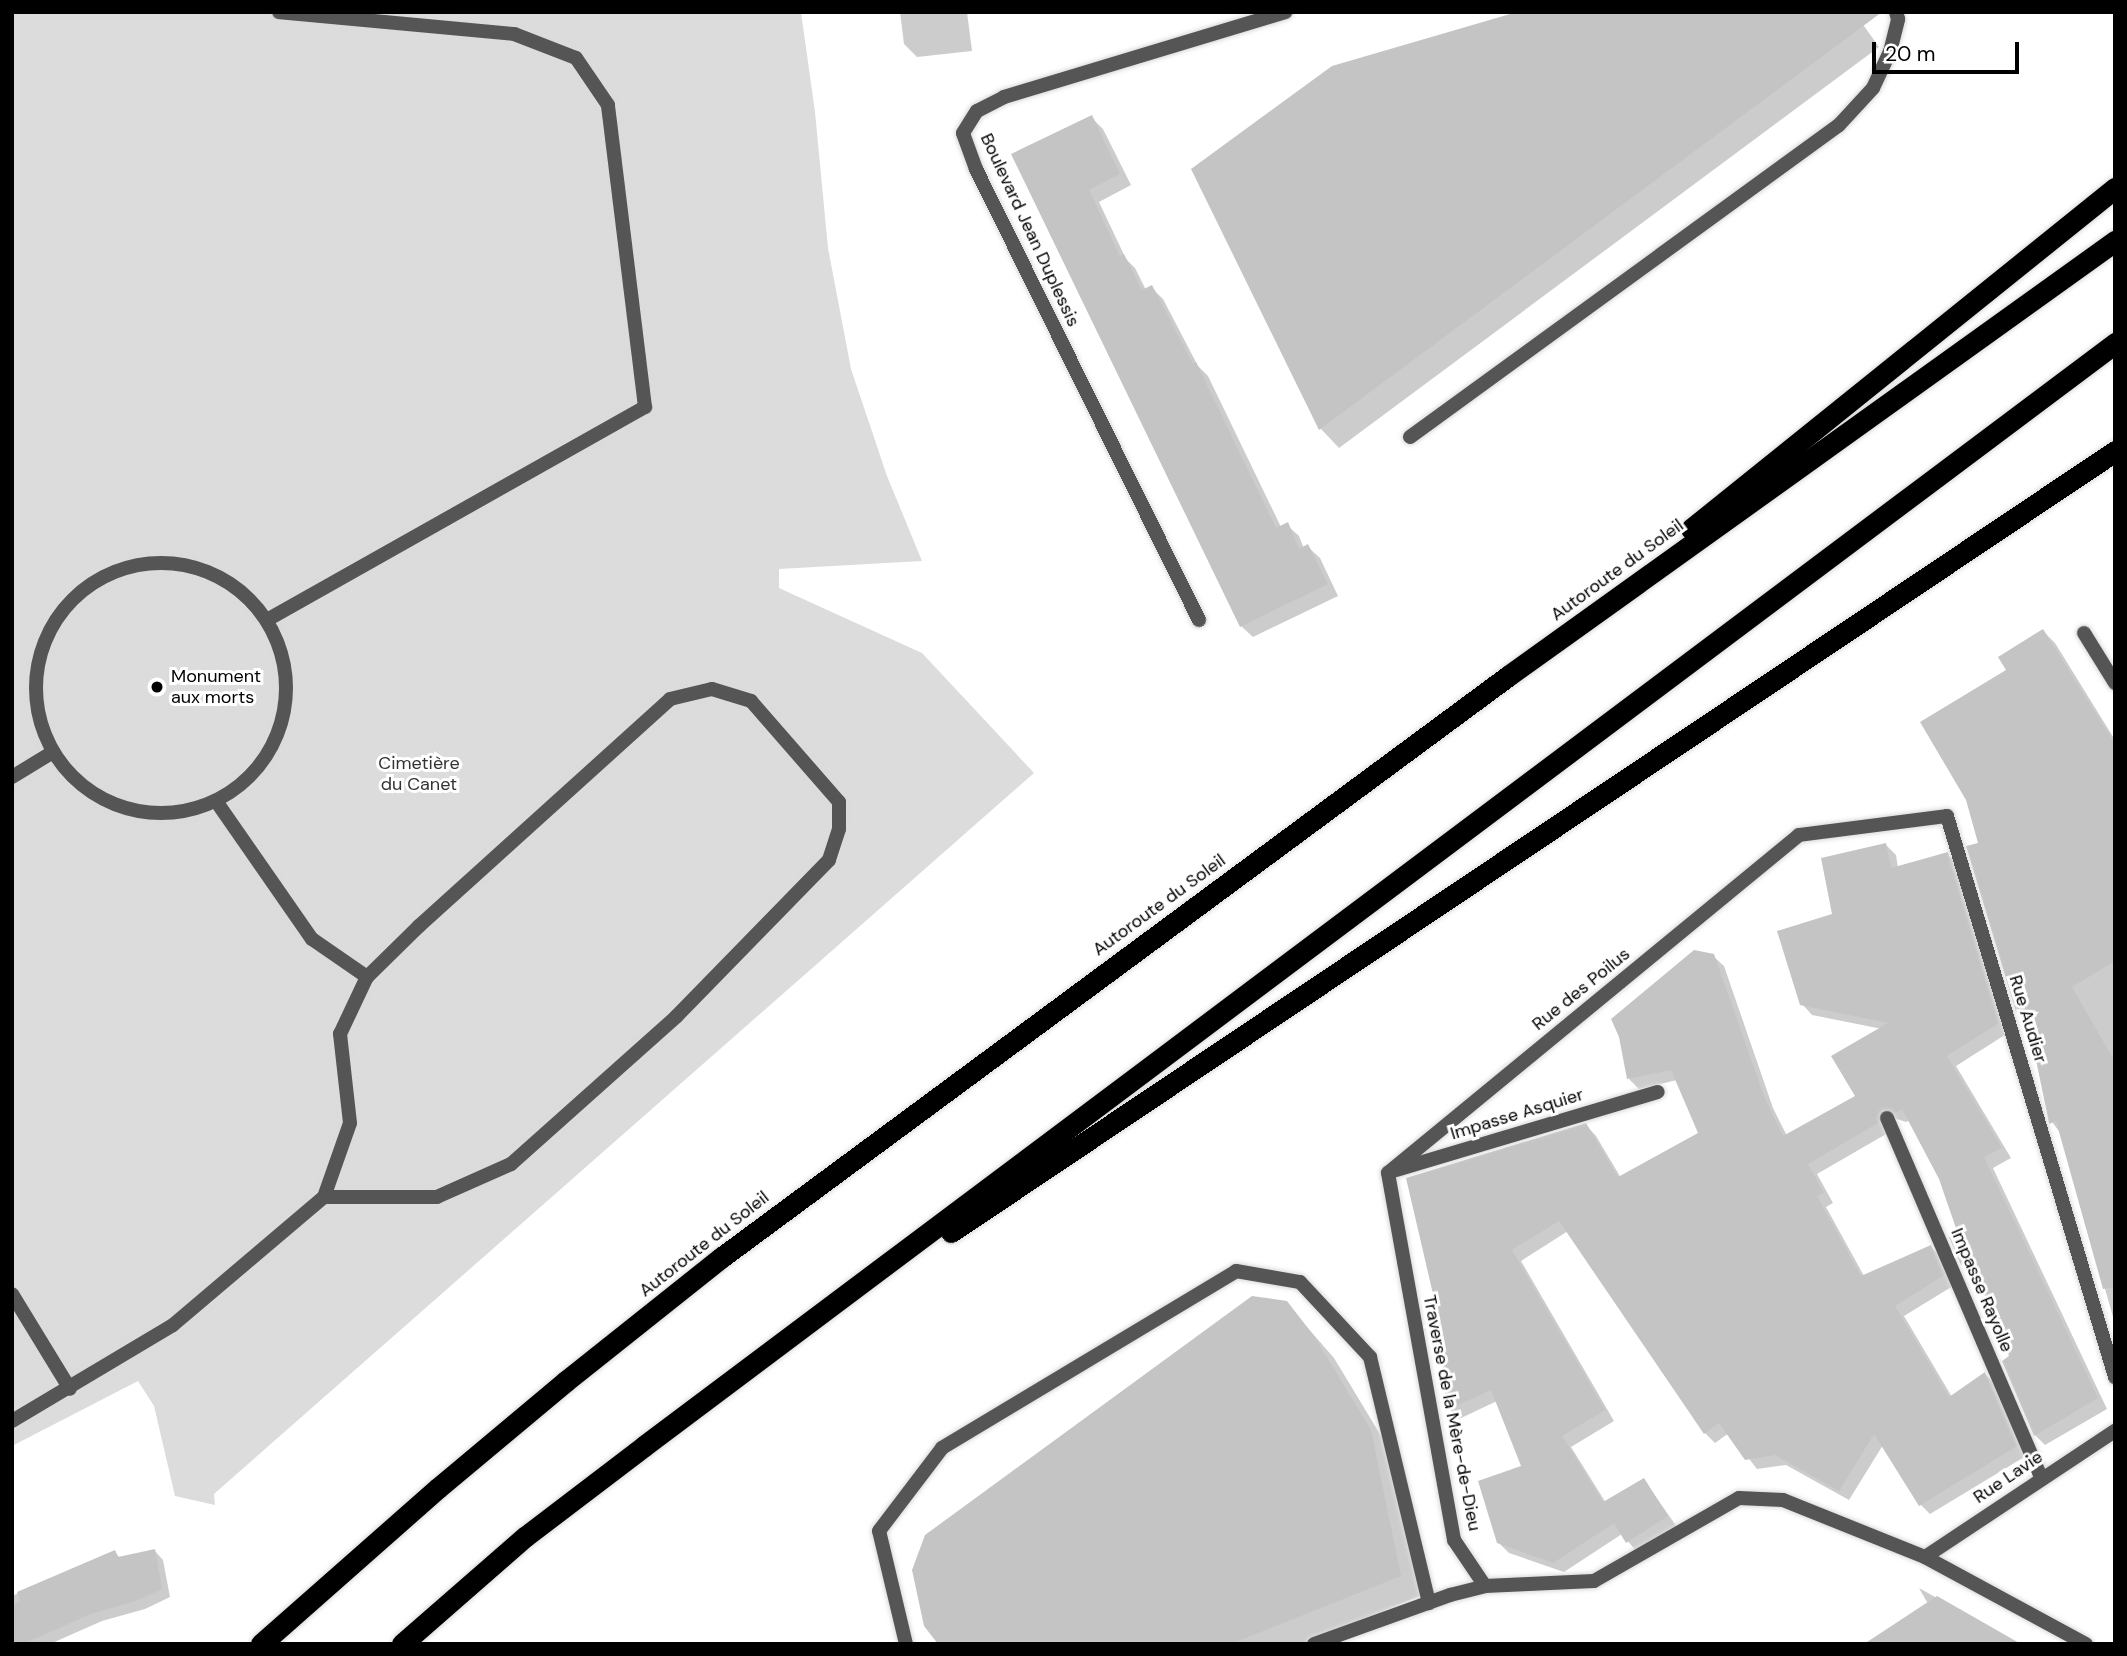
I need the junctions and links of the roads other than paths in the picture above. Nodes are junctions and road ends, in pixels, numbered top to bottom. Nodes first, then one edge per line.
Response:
1 (279, 12) edge
2 (1286, 12) edge
3 (1896, 12) edge
4 (2115, 188) edge
5 (2115, 241) edge
6 (2115, 343) edge
7 (1410, 436) dead end
8 (2115, 451) edge
9 (2115, 467) edge
10 (1992, 531) junction
11 (267, 620) junction
12 (1199, 620) dead end
13 (2084, 633) dead end
14 (1508, 676) junction
15 (2115, 683) edge
16 (53, 752) junction
17 (12, 777) edge
18 (216, 801) junction
19 (1799, 835) joint
20 (367, 977) junction
21 (1658, 1092) dead end
22 (1887, 1118) dead end
23 (1388, 1173) junction
24 (324, 1197) junction
25 (12, 1294) edge
26 (737, 1376) junction
27 (2115, 1377) edge
28 (70, 1389) junction
29 (12, 1421) edge
30 (2115, 1431) edge
31 (2041, 1477) junction
32 (1925, 1557) junction
33 (1485, 1586) junction
34 (1429, 1603) junction
35 (261, 1644) edge
36 (401, 1644) edge
37 (906, 1644) edge
38 (1314, 1644) edge
39 (2086, 1644) edge

1 - 11 street
2 - 12 street, Boulevard Jean Duplessis
3 - 7 street
4 - 14 highway
5 - 14 highway, Autoroute du Soleil
6 - 26 highway
8 - 10 highway
9 - 10 highway
10 - 26 highway
11 - 16 street
11 - 18 street
13 - 15 street
14 - 35 highway, Autoroute du Soleil
16 - 17 street
16 - 18 street
18 - 20 street
19 - 23 street, Rue des Poilus
19 - 27 street, Rue Audier
20 - 24 street
20 - 24 street
21 - 23 street, Impasse Asquier
22 - 31 street, Impasse Rayolle
23 - 33 street, Traverse de la Mère-de-Dieu
24 - 28 street
25 - 28 street
26 - 36 highway
28 - 29 street
30 - 31 street, Rue Lavie
31 - 32 street, Rue Lavie
32 - 33 street
32 - 39 street
33 - 34 street
34 - 37 street
34 - 38 street

